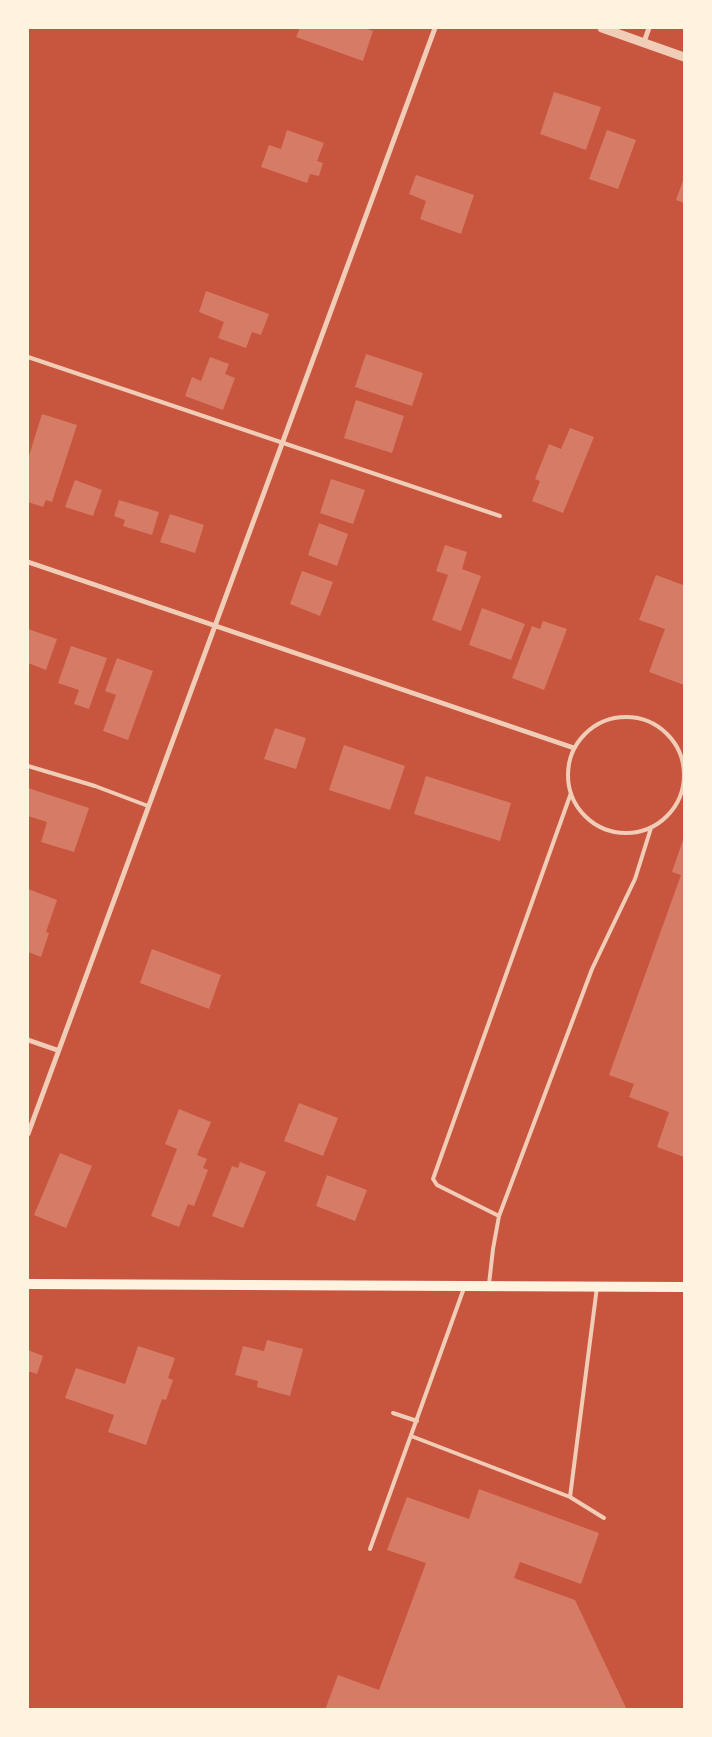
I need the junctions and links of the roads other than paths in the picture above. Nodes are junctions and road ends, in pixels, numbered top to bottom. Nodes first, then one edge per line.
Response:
1 (435, 28) edge
2 (602, 28) edge
3 (649, 28) edge
4 (644, 42) junction
5 (684, 57) edge
6 (28, 357) edge
7 (283, 442) junction
8 (500, 516) dead end
9 (28, 562) edge
10 (215, 626) junction
11 (574, 748) junction
12 (28, 766) edge
13 (571, 793) junction
14 (148, 806) junction
15 (651, 828) junction
16 (28, 1040) edge
17 (57, 1050) junction
18 (28, 1134) edge
19 (499, 1216) junction
20 (28, 1284) edge
21 (465, 1286) junction
22 (489, 1286) junction
23 (597, 1287) junction
24 (684, 1287) edge
25 (393, 1412) dead end
26 (417, 1421) junction
27 (411, 1436) junction
28 (570, 1498) junction
29 (604, 1518) dead end
30 (370, 1549) dead end

1 - 7 street
2 - 4 street
3 - 4 street
4 - 5 street
6 - 7 lane
7 - 8 lane
7 - 10 street
9 - 10 street
10 - 11 street
10 - 14 street
11 - 13 lane
11 - 15 lane
12 - 14 lane
13 - 15 lane
13 - 19 lane
14 - 17 street
15 - 19 lane
16 - 17 street
17 - 18 street
19 - 22 lane
20 - 21 main road
21 - 22 main road
21 - 26 lane
22 - 23 main road
23 - 24 main road
23 - 28 lane
25 - 26 lane
26 - 27 lane
27 - 28 lane
27 - 30 lane
28 - 29 lane

